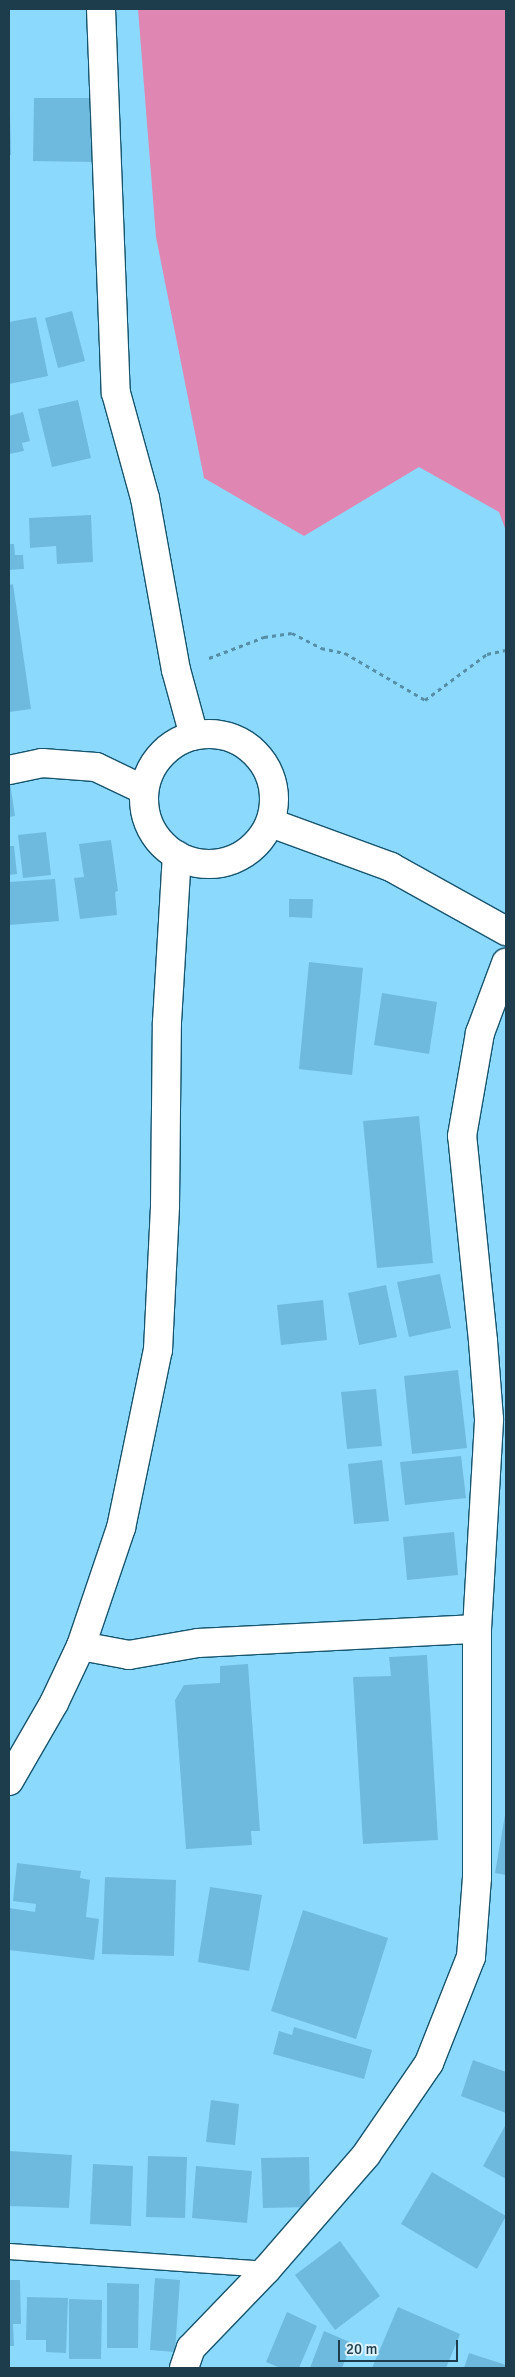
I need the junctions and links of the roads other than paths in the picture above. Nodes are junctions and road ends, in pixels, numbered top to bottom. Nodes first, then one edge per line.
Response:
1 (101, 9) edge
2 (194, 736) junction
3 (9, 770) edge
4 (144, 790) junction
5 (270, 822) junction
6 (177, 855) junction
7 (506, 931) edge
8 (506, 963) edge
9 (477, 1629) junction
10 (82, 1646) junction
11 (13, 1766) edge
12 (9, 2251) edge
13 (267, 2269) junction
14 (184, 2368) edge

1 - 2 street
2 - 4 street
2 - 5 street
3 - 4 street
4 - 6 street
5 - 6 street
5 - 7 street
6 - 10 street
8 - 9 street
9 - 10 street
9 - 13 street
10 - 11 street
12 - 13 lane
13 - 14 street

